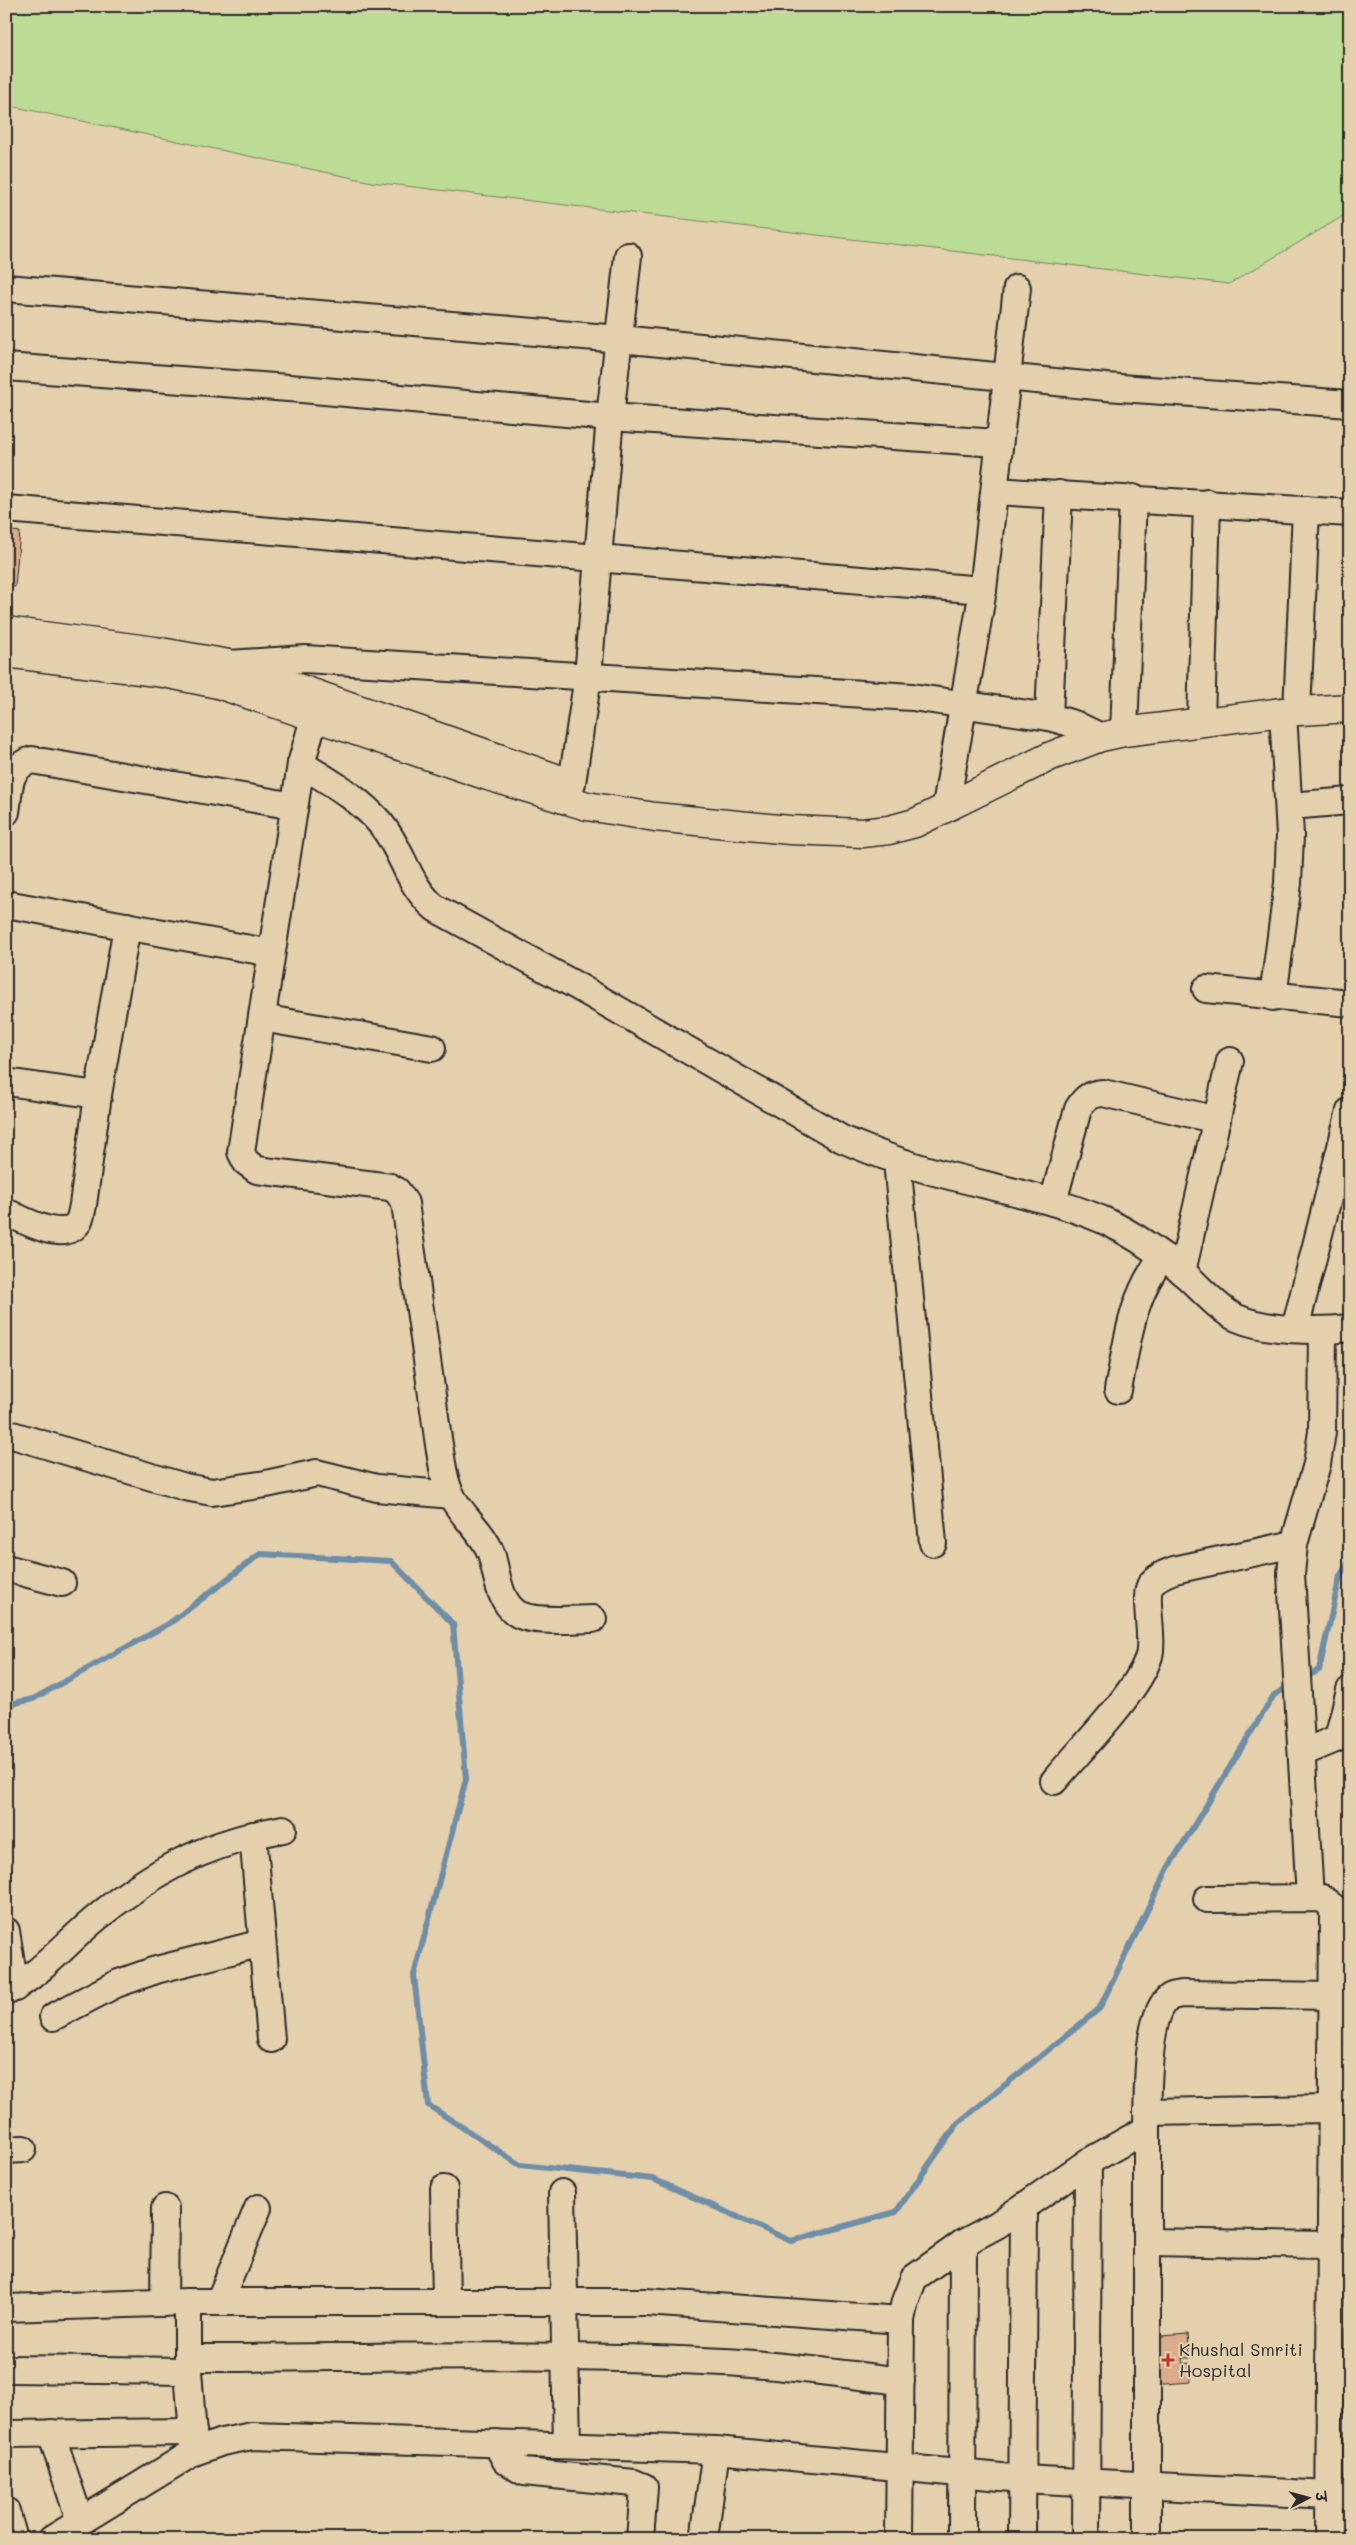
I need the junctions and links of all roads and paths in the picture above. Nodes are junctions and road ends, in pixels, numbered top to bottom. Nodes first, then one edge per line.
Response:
1 (628, 256) dead end
2 (6, 288) edge
3 (1017, 288) dead end
4 (620, 339) junction
5 (6, 367) edge
6 (1006, 377) junction
7 (1350, 404) edge
8 (610, 417) junction
9 (998, 444) junction
10 (995, 491) junction
11 (1059, 494) junction
12 (1133, 498) junction
13 (1207, 503) junction
14 (6, 509) edge
15 (1306, 510) junction
16 (1350, 513) edge
17 (598, 557) junction
18 (983, 590) junction
19 (6, 631) edge
20 (6, 653) edge
21 (224, 674) junction
22 (588, 676) junction
23 (962, 705) junction
24 (320, 706) junction
25 (1350, 708) edge
26 (1290, 712) junction
27 (1049, 717) junction
28 (1201, 722) junction
29 (1112, 734) junction
30 (301, 764) junction
31 (568, 791) junction
32 (1350, 801) edge
33 (294, 806) junction
34 (946, 806) junction
35 (1290, 806) junction
36 (6, 812) edge
37 (6, 904) edge
38 (127, 926) junction
39 (271, 953) junction
40 (1206, 989) dead end
41 (1273, 997) junction
42 (1350, 1003) edge
43 (262, 1018) junction
44 (432, 1048) dead end
45 (1230, 1061) dead end
46 (6, 1082) edge
47 (98, 1095) junction
48 (1350, 1111) edge
49 (1217, 1120) junction
50 (898, 1161) junction
51 (1054, 1202) junction
52 (6, 1212) edge
53 (1172, 1264) junction
54 (1350, 1328) edge
55 (1295, 1329) junction
56 (1323, 1331) junction
57 (1118, 1390) dead end
58 (6, 1433) edge
59 (451, 1495) junction
60 (933, 1543) dead end
61 (1294, 1544) junction
62 (6, 1568) edge
63 (62, 1583) dead end
64 (594, 1619) dead end
65 (1350, 1690) edge
66 (1302, 1753) junction
67 (1054, 1781) dead end
68 (284, 1829) dead end
69 (252, 1835) junction
70 (1310, 1898) junction
71 (1207, 1899) dead end
72 (6, 1931) edge
73 (262, 1943) junction
74 (10, 1990) edge
75 (1333, 1996) junction
76 (53, 2017) dead end
77 (271, 2039) dead end
78 (1332, 2109) junction
79 (1147, 2120) junction
80 (1088, 2162) junction
81 (1341, 2175) edge
82 (444, 2189) dead end
83 (562, 2193) dead end
84 (1024, 2207) junction
85 (165, 2208) dead end
86 (258, 2208) dead end
87 (1147, 2242) junction
88 (963, 2243) junction
89 (1329, 2245) junction
90 (176, 2302) junction
91 (219, 2302) junction
92 (446, 2302) junction
93 (564, 2302) junction
94 (6, 2308) edge
95 (901, 2320) junction
96 (566, 2357) junction
97 (188, 2365) junction
98 (6, 2369) edge
99 (900, 2381) junction
100 (51, 2433) junction
101 (6, 2434) edge
102 (193, 2442) junction
103 (496, 2443) junction
104 (567, 2445) junction
105 (716, 2450) junction
106 (899, 2466) junction
107 (960, 2473) junction
108 (1022, 2479) junction
109 (1086, 2483) junction
110 (1146, 2486) junction
111 (1340, 2494) edge
112 (6, 2511) edge
113 (80, 2521) junction
114 (14, 2539) edge
115 (52, 2539) edge
116 (640, 2539) edge
117 (704, 2539) edge
118 (899, 2539) edge
119 (962, 2539) edge
120 (1022, 2539) edge
121 (1086, 2539) edge
122 (1147, 2539) edge
123 (1329, 2539) edge

1 - 4 street
2 - 4 street
3 - 6 street
4 - 6 street
4 - 8 street
5 - 8 street
6 - 7 street
6 - 9 street
8 - 9 street
8 - 17 street
9 - 10 street
10 - 11 street
10 - 18 street
11 - 12 street
11 - 27 street
12 - 13 street
12 - 29 street
13 - 15 street
13 - 28 street
14 - 17 street
15 - 16 street
15 - 26 street
17 - 18 street
17 - 22 street
18 - 23 street
19 - 21 main road
20 - 21 main road
21 - 22 street
21 - 24 main road
22 - 23 street
22 - 31 street
23 - 27 street
23 - 34 street
24 - 30 street
24 - 31 main road
25 - 26 main road
26 - 28 main road
26 - 35 street
27 - 29 street
28 - 29 main road
29 - 34 main road
30 - 33 street
30 - 50 street
31 - 34 main road
32 - 35 street
33 - 36 street
33 - 39 street
35 - 41 street
37 - 38 street
38 - 39 street
38 - 47 street
39 - 43 street
40 - 41 street
41 - 42 street
43 - 44 street
43 - 59 street
45 - 49 street
46 - 47 street
47 - 52 street
48 - 55 street
49 - 51 street
49 - 53 street
50 - 51 street
50 - 60 street
51 - 53 street
53 - 55 street
53 - 57 street
54 - 56 street
55 - 56 street
56 - 61 street
58 - 59 street
59 - 64 street
61 - 66 street
61 - 67 street
62 - 63 street
65 - 66 street
66 - 70 street
68 - 69 street
69 - 73 street
69 - 74 street
70 - 71 street
70 - 75 street
72 - 74 street
73 - 76 street
73 - 77 street
75 - 78 street
75 - 79 street
78 - 79 street
78 - 81 street
79 - 80 street
79 - 87 street
80 - 84 street
80 - 109 street
81 - 89 street
82 - 92 street
83 - 93 street
84 - 88 street
84 - 108 street
85 - 90 street
86 - 91 street
87 - 89 street
87 - 110 street
88 - 95 street
88 - 107 street
89 - 111 street
90 - 91 street
90 - 94 street
90 - 97 street
91 - 92 street
92 - 93 street
93 - 95 street
93 - 96 street
95 - 99 street
96 - 97 street
96 - 99 street
96 - 104 street
97 - 98 street
97 - 102 street
99 - 106 street
100 - 101 street
100 - 102 street
100 - 113 street
102 - 103 street
102 - 113 street
103 - 104 street
103 - 116 street
104 - 105 street
105 - 106 street
105 - 117 street
106 - 107 street
106 - 118 street
107 - 108 street
107 - 119 street
108 - 109 street
108 - 120 street
109 - 110 street
109 - 121 street
110 - 111 street
110 - 122 street
111 - 123 street
112 - 114 street
113 - 115 street

